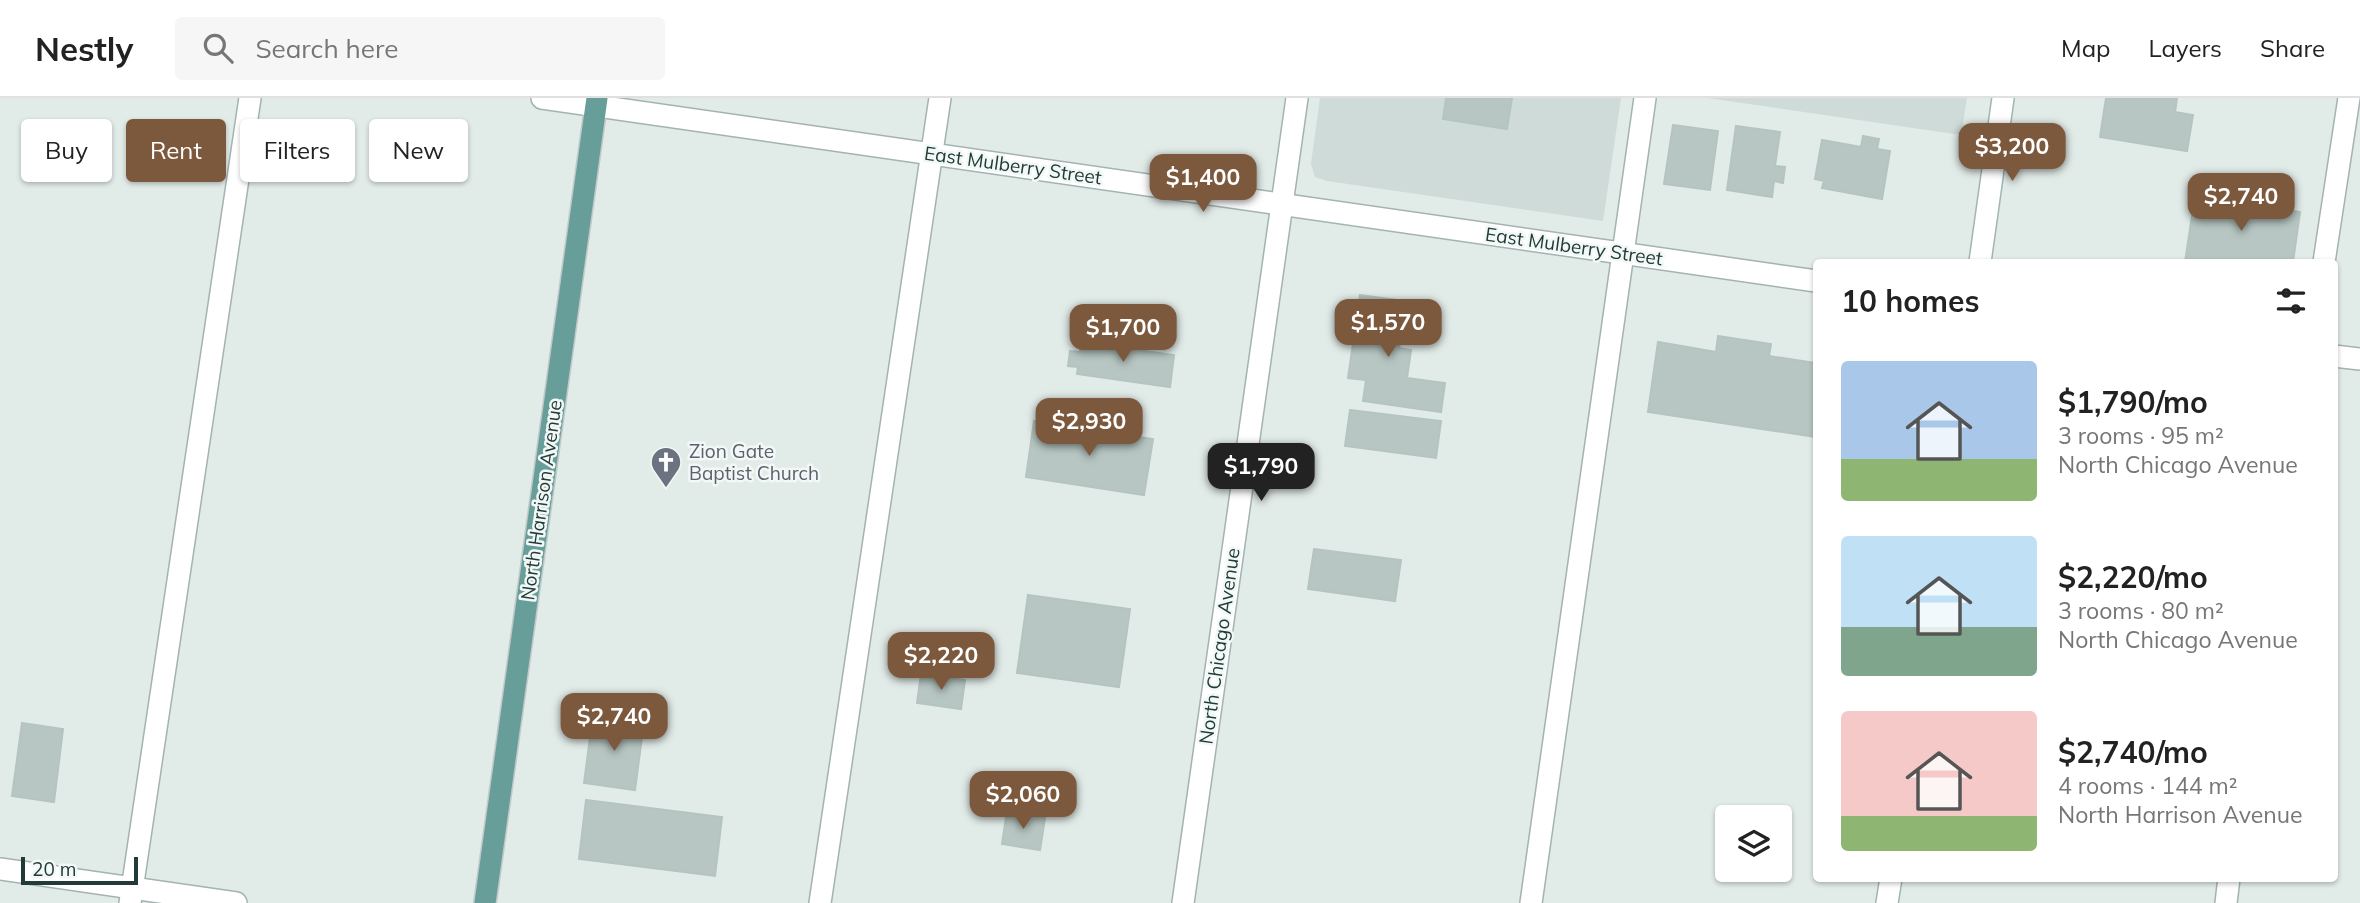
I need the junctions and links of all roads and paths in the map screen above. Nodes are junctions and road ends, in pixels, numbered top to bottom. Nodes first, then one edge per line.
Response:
1 (250, 98) edge
2 (542, 98) edge
3 (940, 98) edge
4 (1297, 98) edge
5 (1645, 98) edge
6 (2003, 98) edge
7 (2349, 98) edge
8 (596, 102) edge
9 (932, 154) junction
10 (1282, 204) junction
11 (1623, 253) junction
12 (1980, 259) edge
13 (2324, 259) edge
14 (1813, 281) edge
15 (2338, 356) edge
16 (2360, 359) edge
17 (0, 869) edge
18 (1890, 882) edge
19 (2228, 882) edge
20 (131, 895) edge
21 (236, 903) edge
22 (485, 903) edge
23 (820, 903) edge
24 (1183, 903) edge
25 (1531, 903) edge
26 (1887, 903) edge
27 (2225, 903) edge

1 - 20 street
2 - 8 street, East Mulberry Street
3 - 9 street
4 - 10 street, North Chicago Avenue
5 - 11 street
6 - 12 street
7 - 13 street
8 - 9 street, East Mulberry Street
8 - 22 main road, North Harrison Avenue
9 - 10 street, East Mulberry Street
9 - 23 street
10 - 11 street, East Mulberry Street
10 - 24 street, North Chicago Avenue
11 - 14 street, East Mulberry Street
11 - 25 street
15 - 16 street
17 - 20 street
18 - 26 street
19 - 27 street
20 - 21 street

